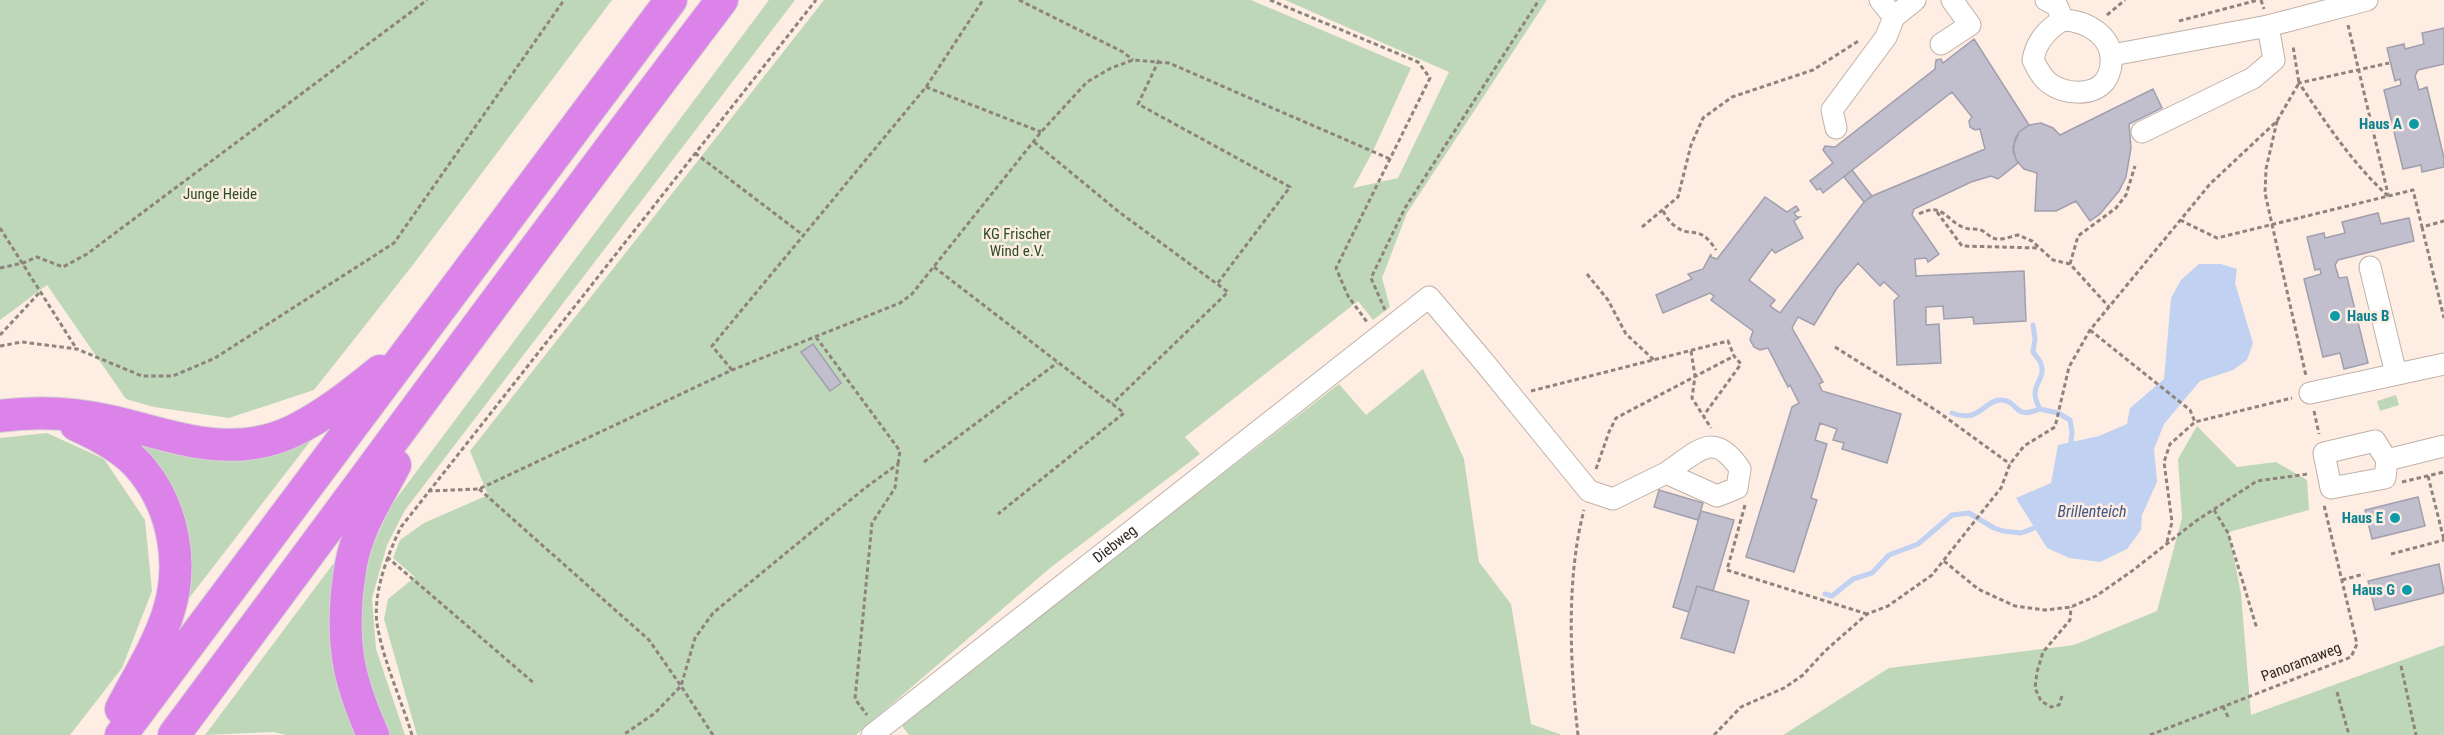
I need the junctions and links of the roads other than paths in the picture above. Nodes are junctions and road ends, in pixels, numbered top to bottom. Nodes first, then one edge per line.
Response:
1 (671, 0) edge
2 (722, 0) edge
3 (1880, 0) edge
4 (1915, 0) edge
5 (1952, 0) edge
6 (2046, 0) edge
7 (2367, 0) edge
8 (1894, 17) junction
9 (2063, 20) junction
10 (2277, 23) junction
11 (1941, 44) dead end
12 (2112, 55) junction
13 (1836, 128) dead end
14 (2142, 132) dead end
15 (2370, 267) dead end
16 (419, 337) junction
17 (2444, 364) edge
18 (2396, 374) junction
19 (436, 384) junction
20 (2310, 393) road end
21 (50, 414) junction
22 (0, 416) edge
23 (2444, 446) edge
24 (2387, 460) junction
25 (1666, 473) junction
26 (875, 733) edge
27 (108, 735) edge
28 (121, 735) edge
29 (174, 735) edge
30 (373, 735) edge

1 - 16 highway
2 - 19 highway
3 - 8 street
4 - 8 street
5 - 11 street
6 - 9 street
7 - 10 street
8 - 13 street
9 - 12 street
9 - 12 street
10 - 12 street
10 - 14 street
15 - 18 street
16 - 21 highway
16 - 28 highway
17 - 18 street
18 - 20 street
19 - 29 highway
19 - 30 highway
21 - 22 highway
21 - 27 highway
23 - 24 street
24 - 24 street
25 - 25 street
25 - 26 street, Diebweg

